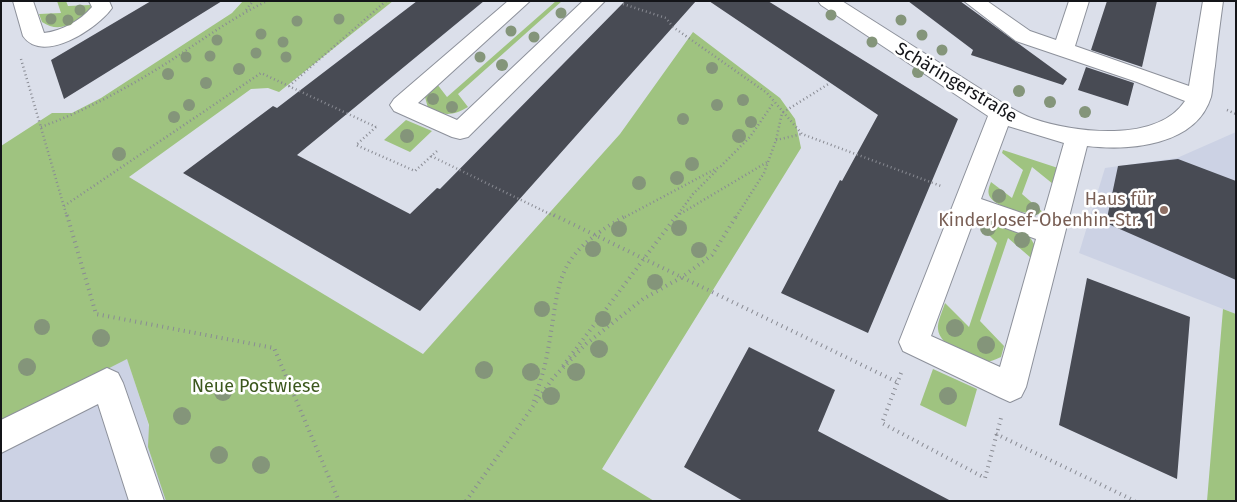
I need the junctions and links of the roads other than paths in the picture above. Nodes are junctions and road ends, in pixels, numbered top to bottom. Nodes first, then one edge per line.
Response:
1 (23, 1) edge
2 (99, 1) edge
3 (520, 1) edge
4 (595, 1) edge
5 (828, 1) edge
6 (974, 1) edge
7 (1080, 1) edge
8 (1214, 1) edge
9 (1001, 9) edge
10 (1062, 50) junction
11 (1199, 98) junction
12 (1001, 113) junction
13 (1078, 136) junction
14 (968, 200) junction
15 (1052, 234) junction
16 (1, 438) edge
17 (147, 501) edge

1 - 2 street
3 - 4 street
5 - 12 street, Schäringerstraße
6 - 9 street
7 - 10 street
8 - 11 street
9 - 10 street
10 - 11 street
11 - 13 street, Schäringerstraße
12 - 13 street, Schäringerstraße
12 - 14 street
13 - 15 street
14 - 15 street
14 - 15 street
16 - 17 street

